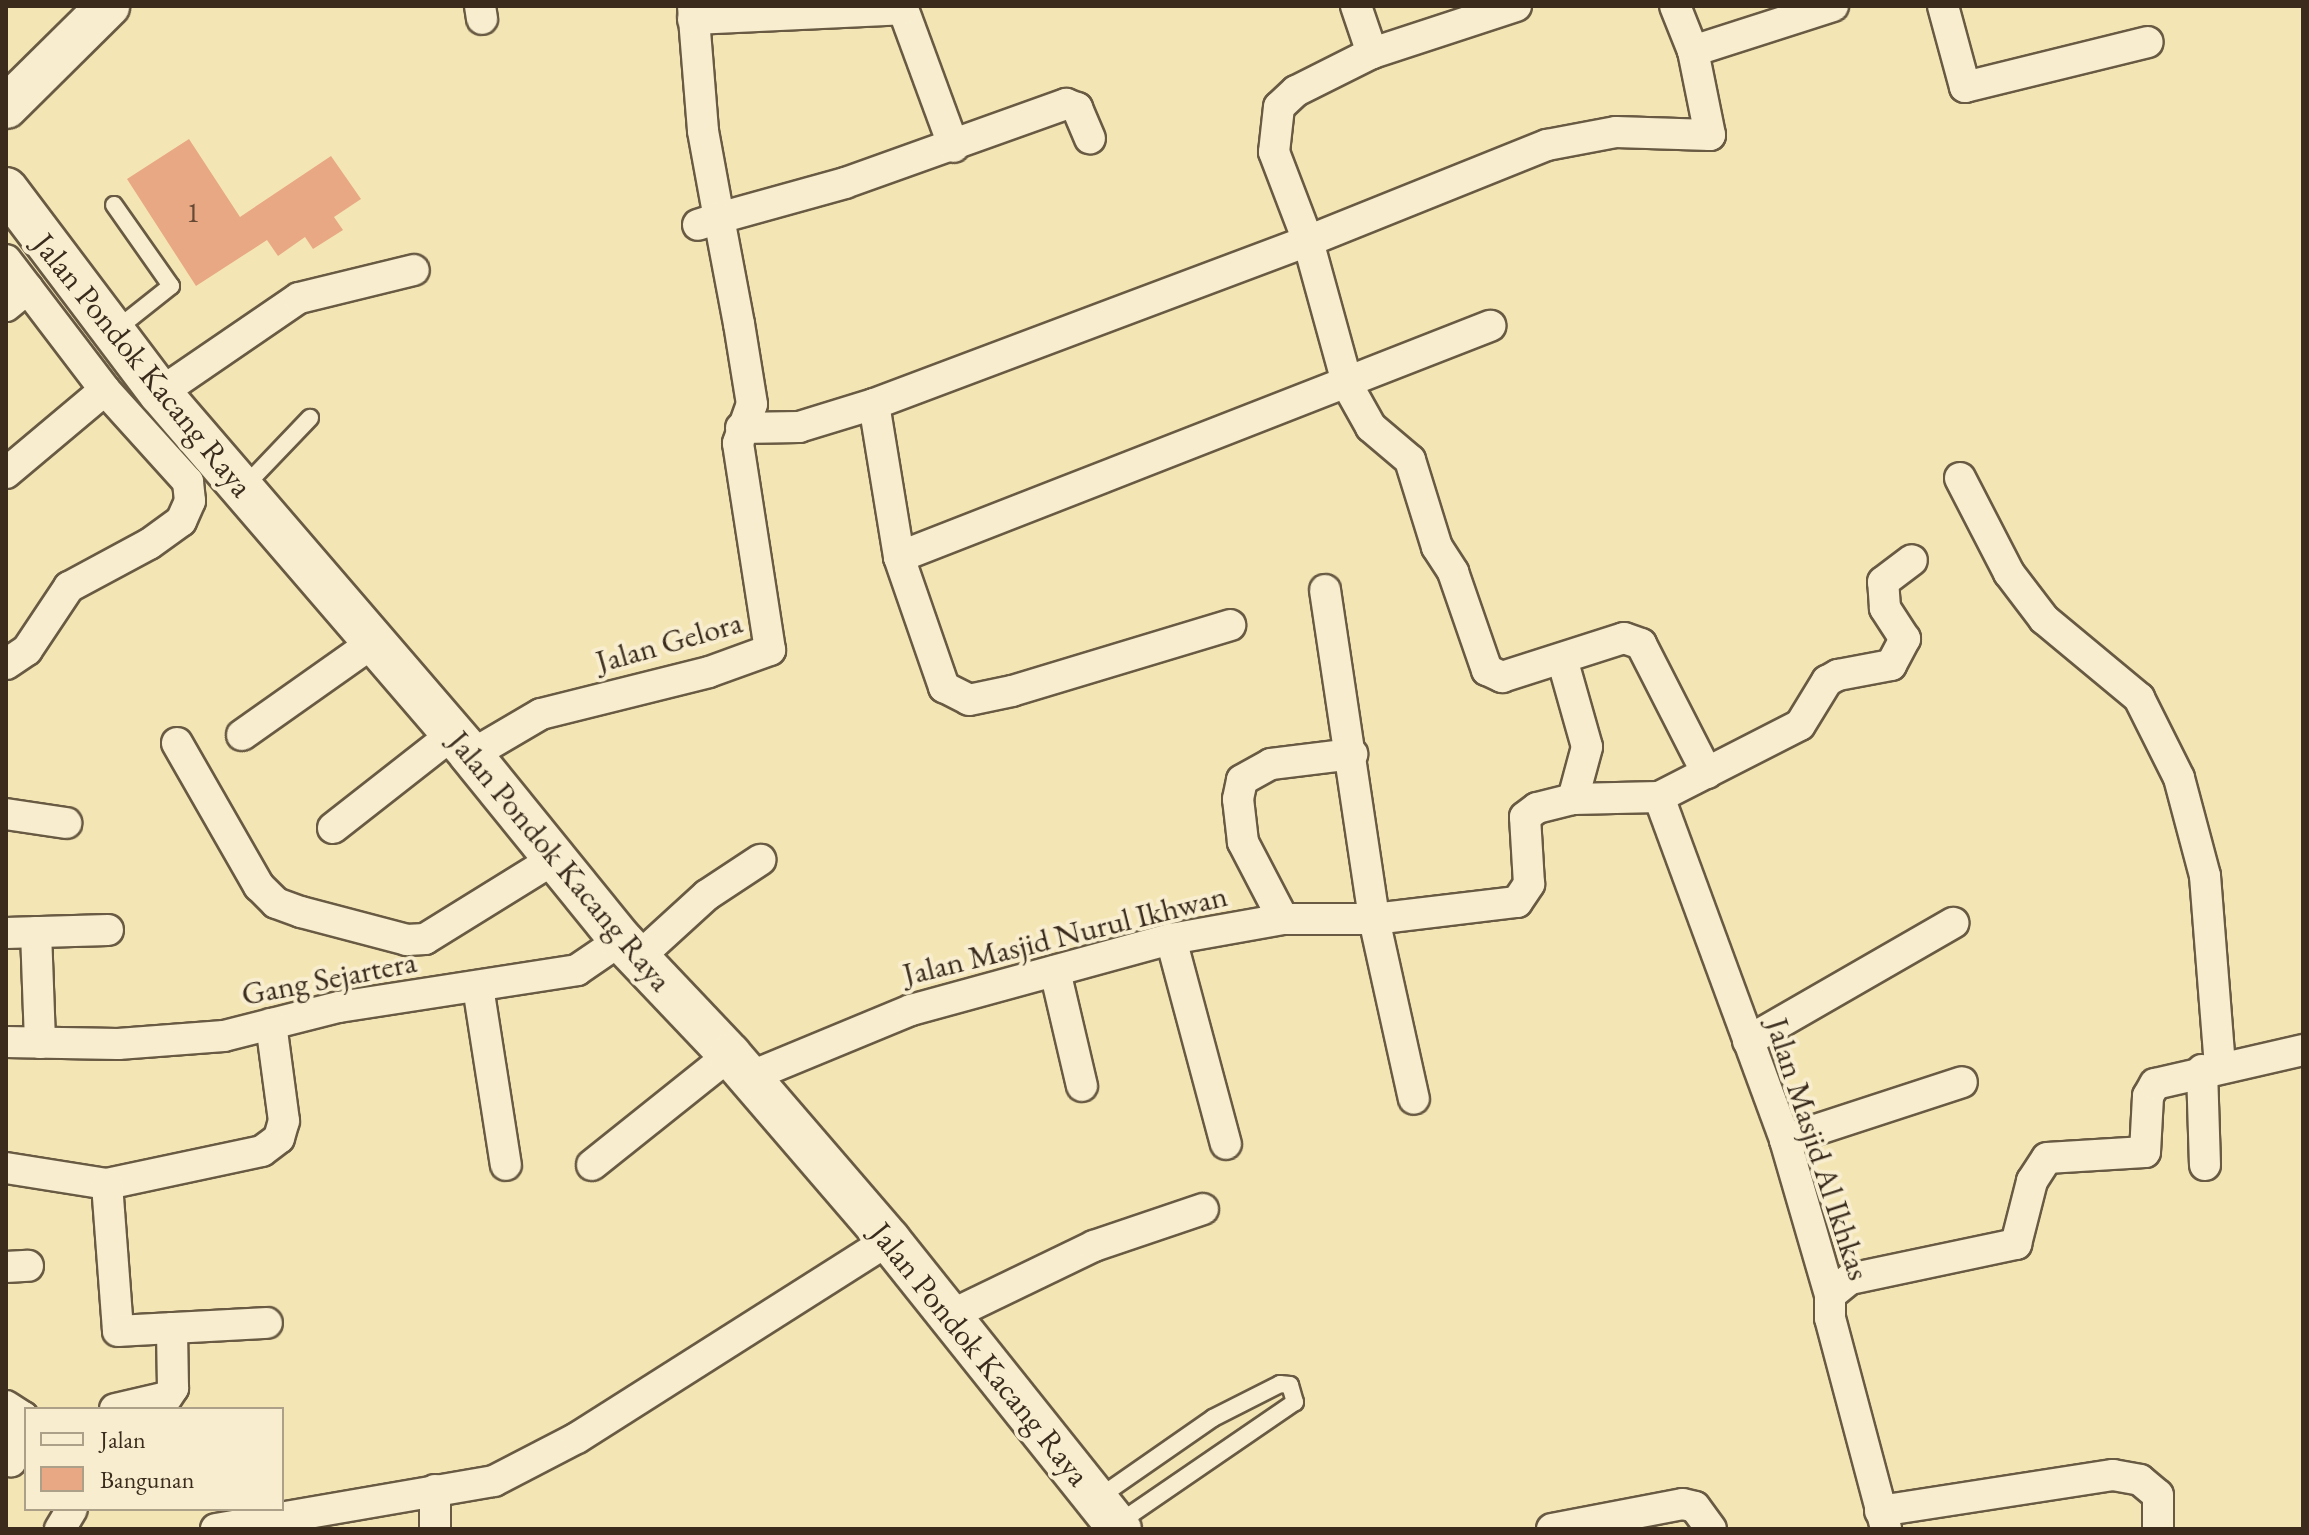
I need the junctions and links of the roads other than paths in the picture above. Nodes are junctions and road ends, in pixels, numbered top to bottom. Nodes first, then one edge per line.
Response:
1 (108, 6) edge
2 (1356, 6) edge
3 (1516, 6) edge
4 (1675, 6) edge
5 (1833, 6) edge
6 (1943, 6) edge
7 (902, 7) edge
8 (693, 12) edge
9 (2148, 42) dead end
10 (1693, 51) junction
11 (1372, 53) junction
12 (6, 107) edge
13 (1090, 138) dead end
14 (954, 147) junction
15 (6, 189) edge
16 (114, 205) dead end
17 (708, 222) junction
18 (1308, 241) junction
19 (6, 260) edge
20 (414, 270) dead end
21 (17, 297) edge
22 (1490, 326) dead end
23 (112, 333) junction
24 (1348, 386) junction
25 (105, 390) junction
26 (160, 393) junction
27 (874, 404) junction
28 (310, 418) dead end
29 (741, 428) junction
30 (6, 473) edge
31 (1960, 478) dead end
32 (241, 489) junction
33 (899, 557) junction
34 (1912, 560) dead end
35 (1325, 590) dead end
36 (1230, 625) dead end
37 (374, 642) junction
38 (1563, 662) junction
39 (6, 664) edge
40 (242, 735) dead end
41 (177, 743) dead end
42 (462, 744) junction
43 (1352, 754) junction
44 (1707, 773) junction
45 (1659, 797) junction
46 (1573, 799) junction
47 (6, 814) edge
48 (66, 823) dead end
49 (333, 828) dead end
50 (554, 859) junction
51 (760, 860) dead end
52 (1283, 919) junction
53 (1374, 919) junction
54 (1953, 923) dead end
55 (108, 930) dead end
56 (36, 932) junction
57 (6, 933) edge
58 (1171, 939) junction
59 (630, 948) junction
60 (1055, 971) junction
61 (478, 987) junction
62 (271, 1024) junction
63 (1748, 1041) junction
64 (6, 1042) edge
65 (40, 1043) junction
66 (2303, 1050) edge
67 (739, 1066) junction
68 (2211, 1068) junction
69 (1962, 1082) dead end
70 (1082, 1086) dead end
71 (1414, 1099) dead end
72 (1785, 1140) junction
73 (1226, 1144) dead end
74 (506, 1165) dead end
75 (592, 1165) dead end
76 (2205, 1165) dead end
77 (6, 1168) edge
78 (107, 1184) junction
79 (1203, 1209) dead end
80 (889, 1240) junction
81 (1830, 1295) junction
82 (949, 1316) junction
83 (267, 1323) dead end
84 (172, 1328) junction
85 (6, 1406) edge
86 (124, 1407) edge
87 (11, 1461) dead end
88 (435, 1490) junction
89 (71, 1511) edge
90 (1111, 1517) edge
91 (1703, 1518) edge
92 (1883, 1520) edge
93 (60, 1529) edge
94 (216, 1529) edge
95 (435, 1529) edge
96 (1552, 1529) edge
97 (2158, 1529) edge

1 - 12 main road
2 - 11 street
3 - 11 street
4 - 10 street
5 - 10 street
6 - 9 street
7 - 8 street
7 - 14 street
8 - 17 street
10 - 18 street
11 - 18 street
13 - 14 street
14 - 17 street
15 - 23 main road, Jalan Pondok Kacang Raya
16 - 23 lane
17 - 29 street
18 - 24 street
18 - 27 street
19 - 21 street
20 - 26 street
21 - 25 street
22 - 24 street
23 - 26 main road, Jalan Pondok Kacang Raya
24 - 33 street
24 - 38 street
25 - 30 street
25 - 39 street
26 - 32 main road, Jalan Pondok Kacang Raya
27 - 29 street
27 - 33 street
28 - 32 lane
29 - 42 street, Jalan Gelora
31 - 68 street
32 - 37 main road, Jalan Pondok Kacang Raya
33 - 36 street
34 - 44 street
35 - 43 street
37 - 40 street
37 - 42 main road, Jalan Pondok Kacang Raya
38 - 44 street
38 - 46 street
41 - 50 street
42 - 49 street
42 - 50 main road, Jalan Pondok Kacang Raya
43 - 52 street
43 - 53 street
44 - 45 street
45 - 46 street, Jalan Masjid Nurul Ikhwan
45 - 63 street, Jalan Masjid Al Ikhkas
46 - 53 street, Jalan Masjid Nurul Ikhwan
47 - 48 street
50 - 59 main road, Jalan Pondok Kacang Raya
51 - 59 street, Gang Sejartera
52 - 53 street, Jalan Masjid Nurul Ikhwan
52 - 58 street, Jalan Masjid Nurul Ikhwan
53 - 71 street
54 - 63 street
55 - 56 street
56 - 57 street
56 - 65 street
58 - 60 street, Jalan Masjid Nurul Ikhwan
58 - 73 street
59 - 61 street, Gang Sejartera
59 - 67 main road, Jalan Pondok Kacang Raya
60 - 67 street, Jalan Masjid Nurul Ikhwan
60 - 70 street
61 - 62 street, Gang Sejartera
61 - 74 street
62 - 65 street, Gang Sejartera
62 - 78 street
63 - 72 street, Jalan Masjid Al Ikhkas
64 - 65 street, Gang Sejartera
66 - 68 street
67 - 75 street, Jalan Masjid Nurul Ikhwan
67 - 80 main road, Jalan Pondok Kacang Raya
68 - 76 street
68 - 81 street
69 - 72 street
72 - 81 street, Jalan Masjid Al Ikhkas
77 - 78 street
78 - 84 street
79 - 82 street
80 - 82 main road, Jalan Pondok Kacang Raya
80 - 88 street
81 - 92 street, Jalan Masjid Al Ikhkas
82 - 90 main road, Jalan Pondok Kacang Raya
83 - 84 street
84 - 86 street
85 - 87 street
88 - 94 street
88 - 95 street
89 - 93 street
90 - 90 lane
91 - 96 street
92 - 97 street

